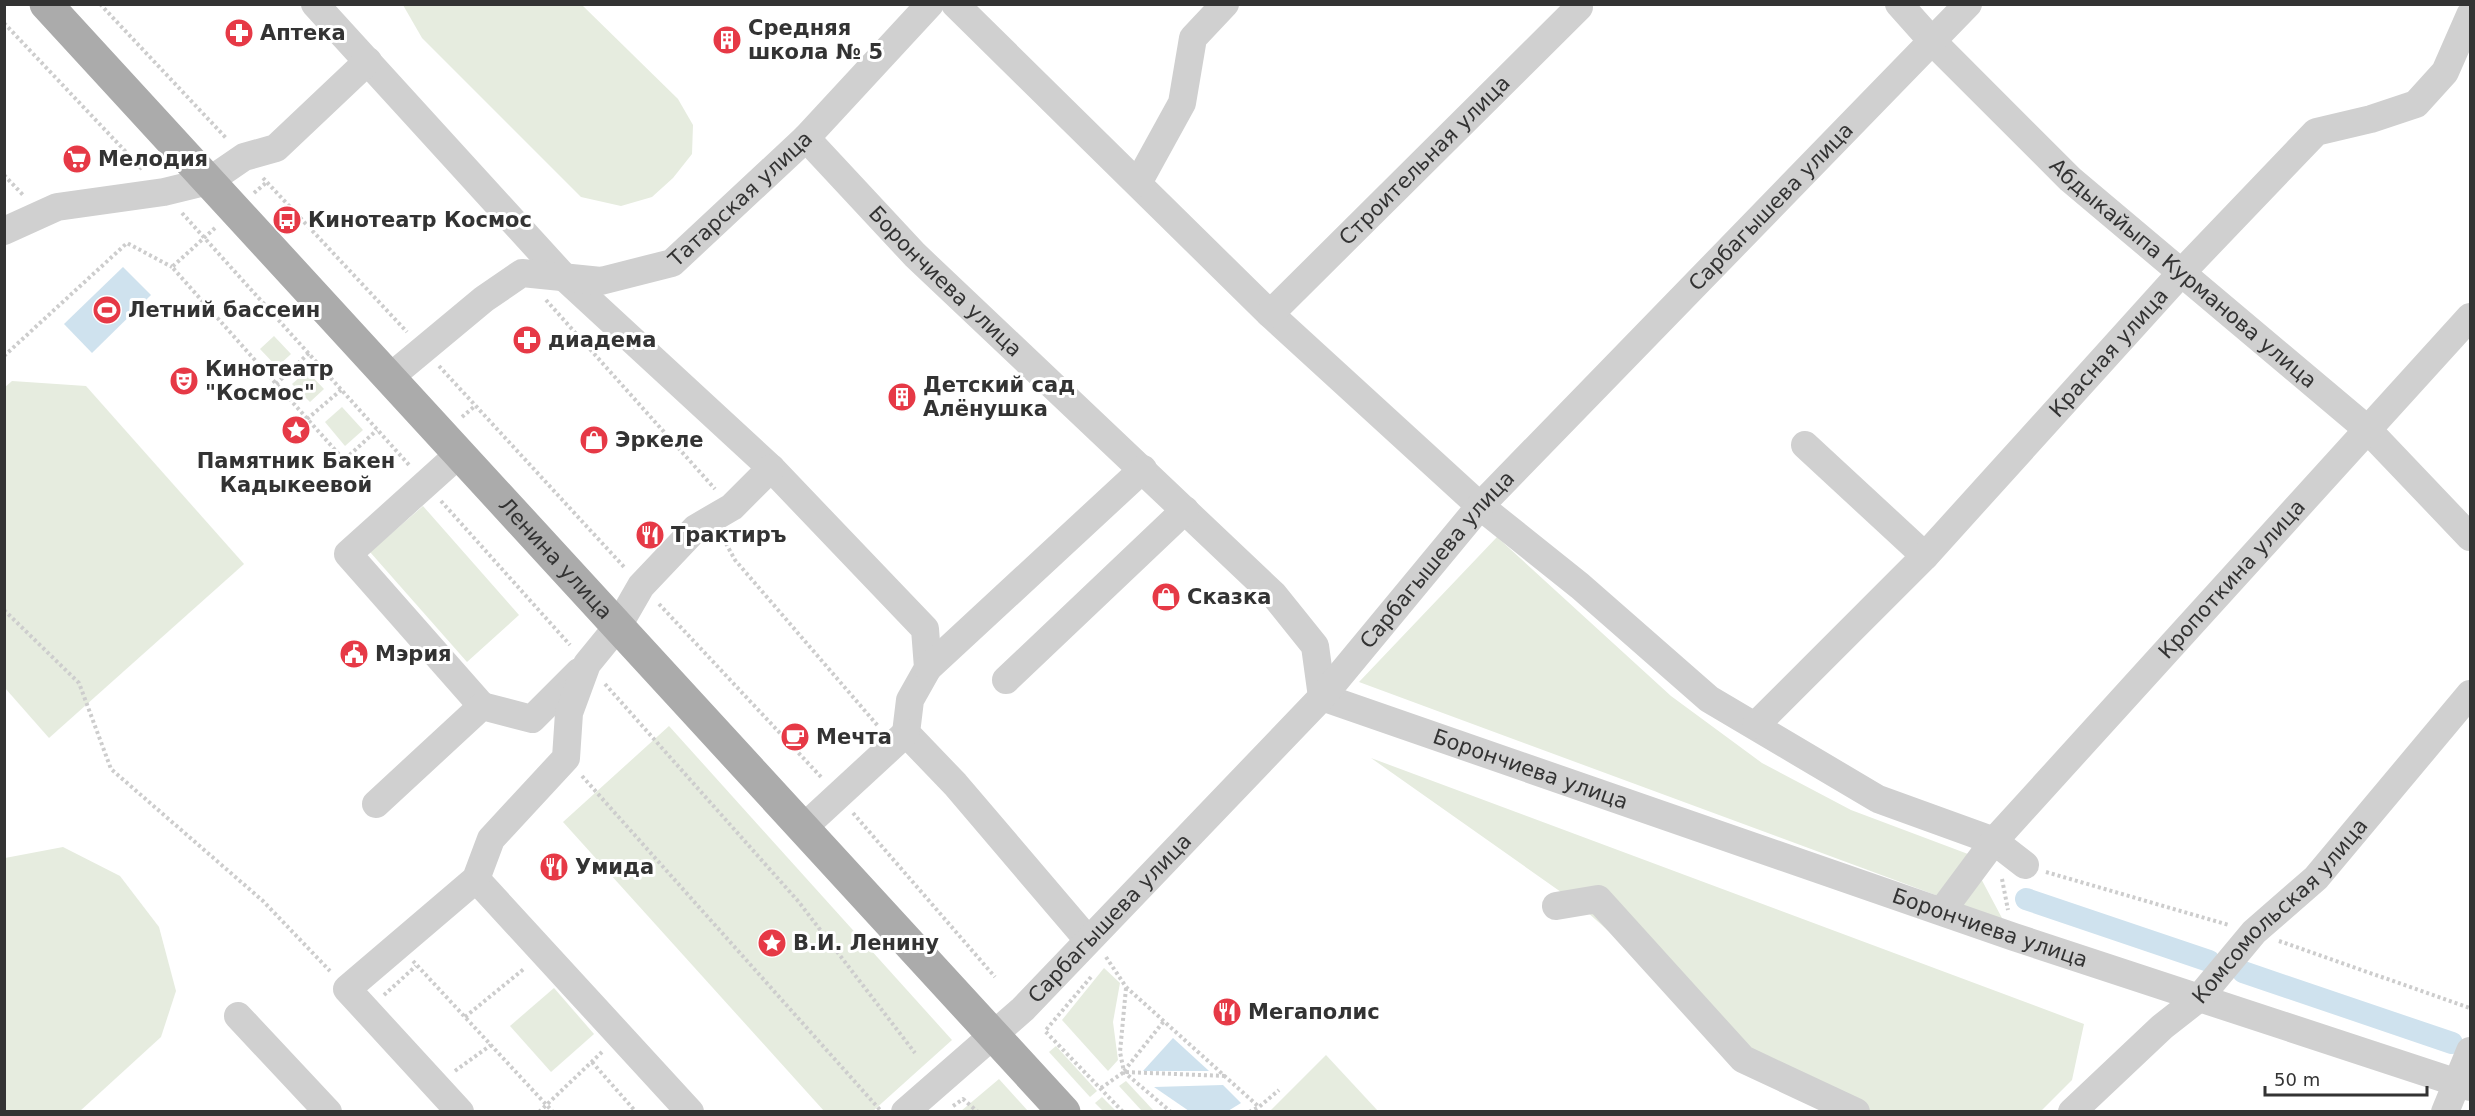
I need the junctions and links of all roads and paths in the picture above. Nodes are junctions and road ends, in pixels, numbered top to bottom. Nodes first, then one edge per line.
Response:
1 (46, 4) edge
2 (100, 4) edge
3 (315, 4) edge
4 (930, 4) edge
5 (956, 4) edge
6 (1225, 4) edge
7 (1899, 4) edge
8 (1968, 4) edge
9 (1579, 7) dead end
10 (2470, 15) edge
11 (4, 23) edge
12 (1932, 41) junction
13 (368, 61) junction
14 (806, 138) junction
15 (244, 157) junction
16 (208, 181) junction
17 (1138, 183) junction
18 (164, 192) junction
19 (4, 231) edge
20 (204, 238) junction
21 (172, 267) junction
22 (2182, 272) junction
23 (522, 273) junction
24 (565, 278) junction
25 (1270, 314) junction
26 (2470, 317) edge
27 (423, 349) junction
28 (309, 353) junction
29 (4, 357) edge
30 (389, 378) junction
31 (276, 384) junction
32 (341, 390) junction
33 (307, 419) junction
34 (2367, 429) junction
35 (377, 430) junction
36 (1805, 445) dead end
37 (459, 454) junction
38 (771, 468) junction
39 (1143, 469) junction
40 (426, 484) junction
41 (1480, 506) junction
42 (732, 507) junction
43 (1185, 510) junction
44 (2470, 537) edge
45 (1925, 556) junction
46 (641, 586) junction
47 (4, 610) edge
48 (618, 626) junction
49 (587, 664) junction
50 (928, 668) junction
51 (1006, 680) dead end
52 (2470, 694) edge
53 (1322, 697) junction
54 (482, 706) junction
55 (1756, 726) junction
56 (906, 733) junction
57 (566, 758) junction
58 (838, 796) junction
59 (376, 804) dead end
60 (803, 828) junction
61 (1994, 841) junction
62 (2025, 865) dead end
63 (476, 879) junction
64 (1556, 906) dead end
65 (1942, 911) junction
66 (2014, 937) junction
67 (1097, 949) junction
68 (544, 953) junction
69 (408, 955) junction
70 (1099, 967) dead end
71 (1092, 976) dead end
72 (995, 977) dead end
73 (1126, 987) junction
74 (347, 989) junction
75 (2199, 998) junction
76 (367, 1010) junction
77 (238, 1016) dead end
78 (465, 1017) junction
79 (1164, 1021) junction
80 (993, 1034) junction
81 (620, 1035) junction
82 (491, 1045) junction
83 (2470, 1051) edge
84 (915, 1053) dead end
85 (592, 1062) junction
86 (1124, 1072) junction
87 (1227, 1076) junction
88 (2464, 1084) edge
89 (436, 1085) junction
90 (1101, 1088) junction
91 (1279, 1090) dead end
92 (963, 1099) dead end
93 (547, 1104) junction
94 (1259, 1107) junction
95 (328, 1112) edge
96 (460, 1112) edge
97 (539, 1112) edge
98 (554, 1112) edge
99 (636, 1112) edge
100 (690, 1112) edge
101 (881, 1112) edge
102 (905, 1112) edge
103 (978, 1112) edge
104 (1064, 1112) edge
105 (1123, 1112) edge
106 (1171, 1112) edge
107 (1250, 1112) edge
108 (1856, 1112) edge
109 (2072, 1112) edge
110 (2445, 1112) edge

1 - 16 main road, Ленина улица
2 - 15 path
3 - 13 street
4 - 14 street, Татарская улица
5 - 17 street
6 - 17 street
7 - 12 street, Абдыкайыпа Курманова улица
8 - 12 street, Сарбагышева улица
9 - 25 street, Строительная улица
10 - 22 street, Красная улица
11 - 18 path
12 - 22 street, Абдыкайыпа Курманова улица
12 - 41 street, Сарбагышева улица
13 - 15 street
13 - 24 street
14 - 24 street, Татарская улица
14 - 39 street, Борончиева улица
15 - 16 street
15 - 27 path
16 - 18 street
16 - 30 main road, Ленина улица
17 - 25 street
18 - 19 street
18 - 20 path
20 - 21 path
20 - 28 path
21 - 29 path
21 - 31 path
22 - 34 street, Абдыкайыпа Курманова улица
22 - 45 street, Красная улица
23 - 24 street, Татарская улица
23 - 27 street
23 - 42 path
24 - 38 street
25 - 41 street
26 - 34 street, Кропоткина улица
27 - 30 street
27 - 46 path
28 - 31 path
28 - 32 path
30 - 37 main road, Ленина улица
31 - 33 path
32 - 33 path
32 - 35 path
33 - 35 path
34 - 44 street, Абдыкайыпа Курманова улица
34 - 61 street, Кропоткина улица
35 - 40 path
36 - 45 street
37 - 40 street
37 - 48 main road, Ленина улица
38 - 42 street
38 - 50 street
39 - 43 street, Борончиева улица
39 - 50 street
40 - 49 path
40 - 54 street
41 - 53 street, Сарбагышева улица
41 - 55 street
42 - 46 street
43 - 51 street
43 - 53 street, Борончиева улица
45 - 55 street, Красная улица
46 - 48 street
46 - 58 path
47 - 74 path
48 - 49 street
48 - 60 main road, Ленина улица
49 - 54 street
49 - 57 street
49 - 84 path
50 - 56 street
52 - 75 street, Комсомольская улица
53 - 65 street, Борончиева улица
53 - 67 street, Сарбагышева улица
54 - 59 street
55 - 61 street
56 - 58 street
56 - 67 street
57 - 63 street
57 - 101 path
58 - 60 street
58 - 72 path
60 - 80 main road, Ленина улица
61 - 62 street
61 - 65 street, Кропоткина улица
61 - 66 path
63 - 68 street
63 - 69 street
64 - 108 street
65 - 66 street, Борончиева улица
66 - 75 street, Борончиева улица
67 - 70 path
67 - 73 path
67 - 80 street, Сарбагышева улица
68 - 78 path
68 - 81 street
69 - 74 street
69 - 76 path
69 - 78 path
71 - 90 path
73 - 79 path
73 - 86 path
74 - 76 street
75 - 88 street, Борончиева улица
75 - 109 street, Комсомольская улица
76 - 89 street
77 - 95 street
78 - 82 path
79 - 86 path
79 - 87 path
80 - 102 street, Сарбагышева улица
80 - 104 main road, Ленина улица
81 - 85 path
81 - 100 street
82 - 89 path
82 - 93 path
83 - 88 street
85 - 93 path
85 - 99 path
86 - 87 path
86 - 90 path
86 - 106 path
87 - 94 path
88 - 110 street
89 - 96 street
90 - 105 path
91 - 94 path
92 - 103 path
93 - 97 path
93 - 98 path
94 - 107 path

